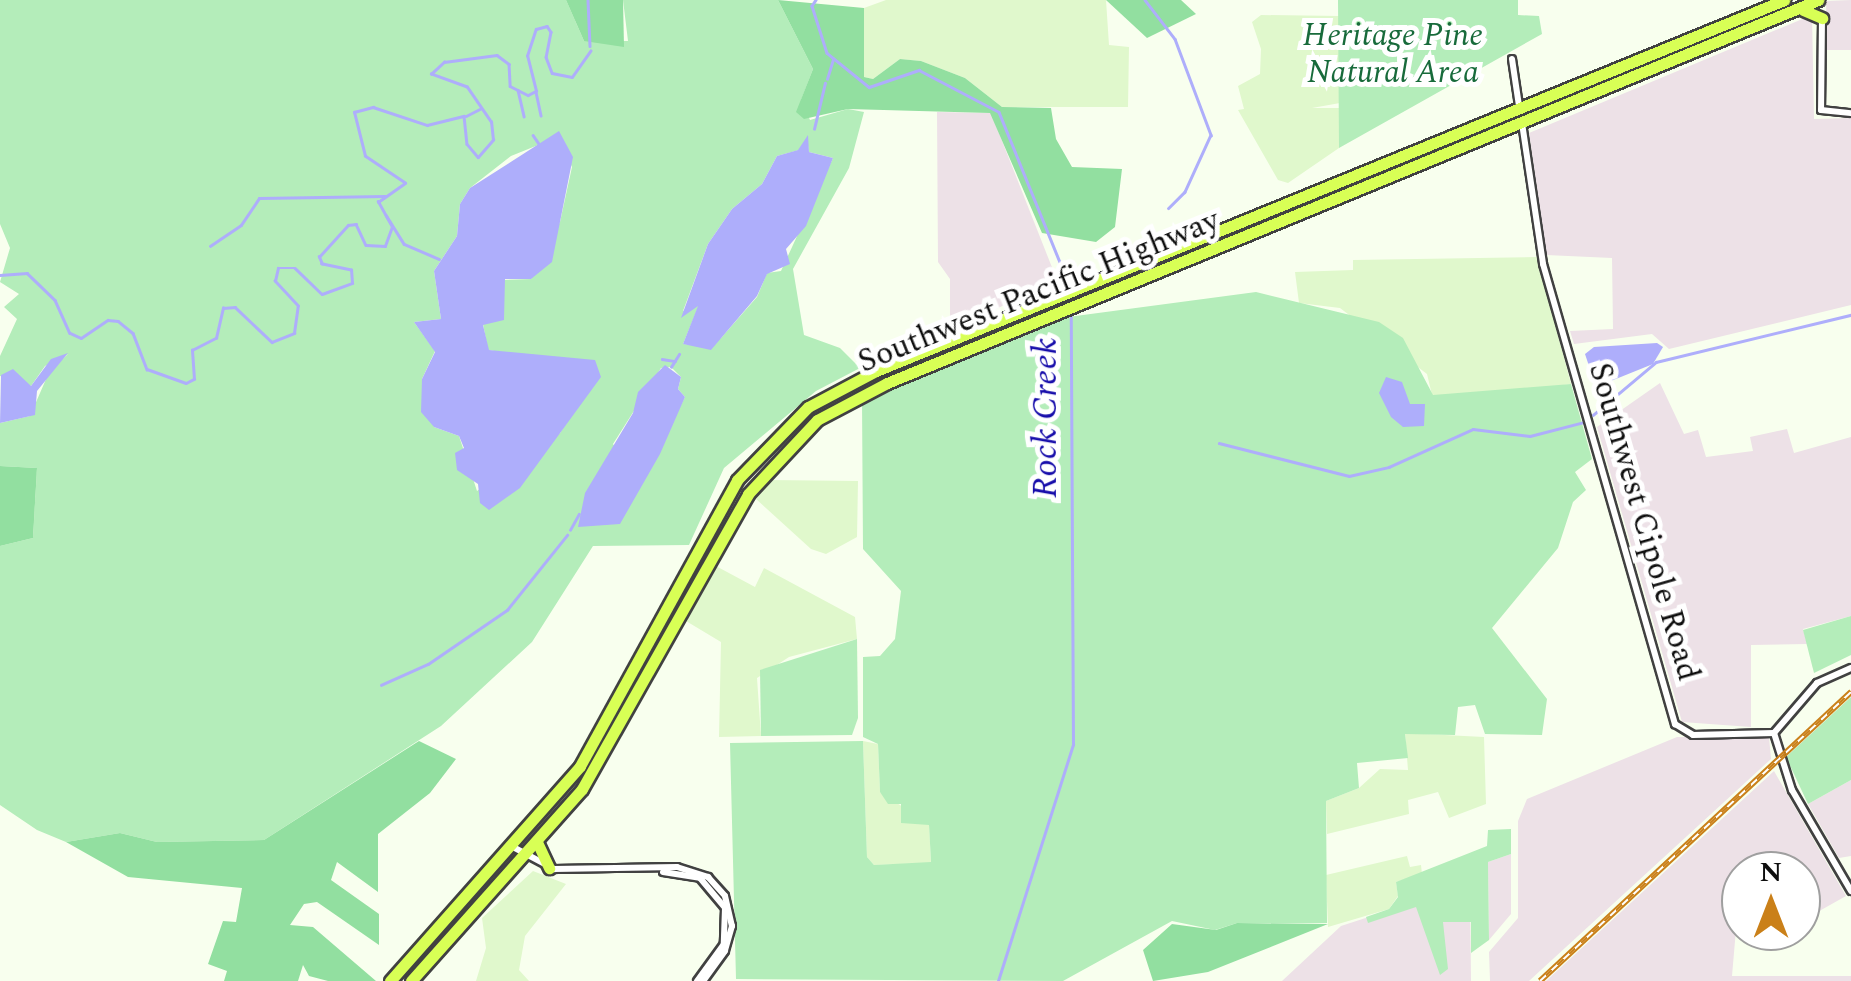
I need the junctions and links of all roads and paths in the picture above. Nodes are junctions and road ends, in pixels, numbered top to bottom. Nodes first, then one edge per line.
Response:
1 (1784, 0) edge
2 (1821, 0) edge
3 (1799, 10) junction
4 (1822, 18) junction
5 (1700, 36) junction
6 (1706, 50) junction
7 (1512, 59) dead end
8 (1520, 109) junction
9 (1851, 113) edge
10 (1522, 124) junction
11 (1143, 262) junction
12 (1149, 276) junction
13 (952, 340) junction
14 (958, 354) junction
15 (704, 540) junction
16 (717, 546) junction
17 (1851, 668) edge
18 (603, 730) junction
19 (1774, 734) junction
20 (617, 736) junction
21 (538, 842) junction
22 (513, 846) junction
23 (524, 856) junction
24 (549, 868) junction
25 (1851, 891) edge
26 (390, 981) edge
27 (411, 981) edge
28 (700, 981) edge

1 - 5 highway, Southwest Pacific Highway
2 - 3 highway, Southwest Pacific Highway
2 - 4 highway
3 - 4 highway
3 - 6 highway, Southwest Pacific Highway
4 - 9 street
5 - 6 highway
5 - 8 highway, Southwest Pacific Highway
6 - 10 highway, Southwest Pacific Highway
7 - 8 street, Southwest Cipole Road
8 - 10 street, Southwest Cipole Road
8 - 11 highway, Southwest Pacific Highway
10 - 12 highway, Southwest Pacific Highway
10 - 19 street, Southwest Cipole Road
11 - 12 highway
11 - 13 highway, Southwest Pacific Highway
12 - 14 highway, Southwest Pacific Highway
13 - 14 highway
13 - 15 highway, Southwest Pacific Highway
14 - 16 highway, Southwest Pacific Highway
15 - 16 highway
15 - 18 highway, Southwest Pacific Highway
16 - 20 highway, Southwest Pacific Highway
17 - 19 street
18 - 20 highway
18 - 22 highway, Southwest Pacific Highway
19 - 25 street
20 - 21 highway, Southwest Pacific Highway
21 - 23 highway, Southwest Pacific Highway
21 - 24 highway
22 - 23 street
22 - 26 highway, Southwest Pacific Highway
23 - 24 street
23 - 27 highway, Southwest Pacific Highway
24 - 28 street

